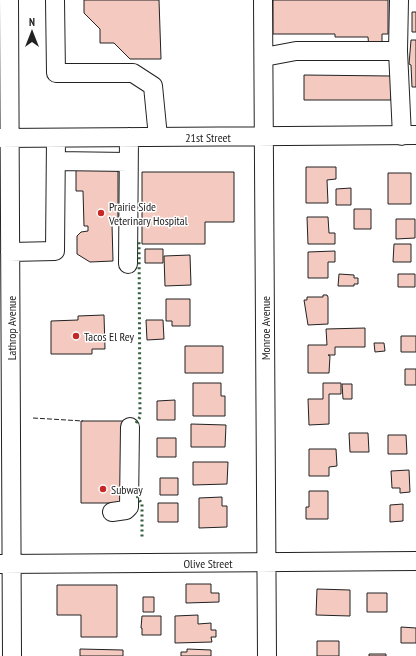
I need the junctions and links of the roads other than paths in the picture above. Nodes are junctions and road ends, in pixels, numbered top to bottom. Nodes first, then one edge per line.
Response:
1 (9, 0) edge
2 (55, 0) edge
3 (263, 0) edge
4 (399, 0) edge
5 (5, 34) edge
6 (398, 51) junction
7 (264, 57) junction
8 (409, 135) edge
9 (264, 136) junction
10 (129, 137) junction
11 (158, 137) junction
12 (5, 138) edge
13 (56, 138) junction
14 (56, 161) junction
15 (128, 162) junction
16 (10, 252) junction
17 (128, 264) dead end
18 (5, 280) edge
19 (130, 427) dead end
20 (6, 462) edge
21 (112, 512) dead end
22 (416, 561) edge
23 (266, 562) junction
24 (6, 564) edge
25 (12, 656) edge
26 (267, 656) edge

1 - 5 street, Lathrop Avenue
2 - 11 street
3 - 7 street, Monroe Avenue
4 - 6 street
5 - 12 street, Lathrop Avenue
6 - 7 street
6 - 8 street
7 - 9 street, Monroe Avenue
8 - 9 street, 21st Street
9 - 11 street, 21st Street
9 - 23 street, Monroe Avenue
10 - 11 street, 21st Street
10 - 13 street, 21st Street
10 - 15 street
12 - 13 street, 21st Street
12 - 16 street, Lathrop Avenue
13 - 14 street
14 - 15 street
14 - 16 street
15 - 17 street
16 - 18 street, Lathrop Avenue
18 - 20 street, Lathrop Avenue
19 - 21 street
20 - 24 street, Lathrop Avenue
22 - 23 street, Olive Street
23 - 24 street, Olive Street
23 - 26 street, Monroe Avenue
24 - 25 street, Lathrop Avenue

